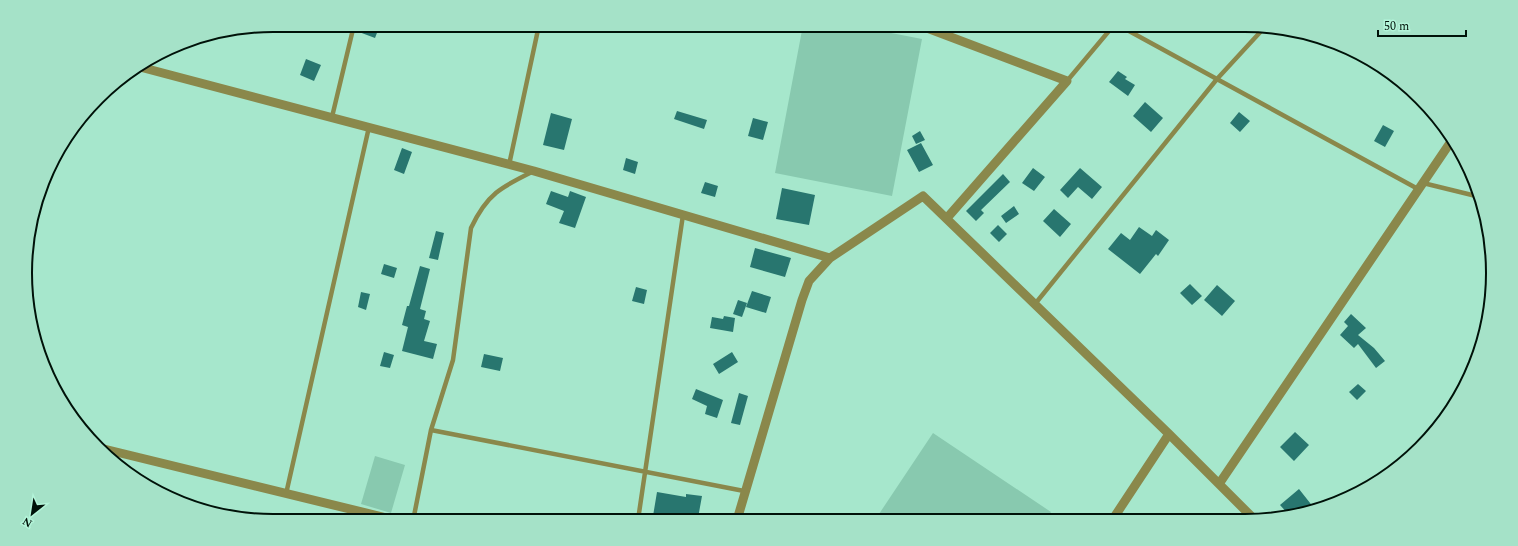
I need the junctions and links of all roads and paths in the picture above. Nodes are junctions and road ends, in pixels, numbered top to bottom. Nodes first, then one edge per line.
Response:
1 (352, 32) edge
2 (538, 32) edge
3 (938, 32) edge
4 (1108, 32) edge
5 (1131, 32) edge
6 (1259, 33) edge
7 (146, 68) edge
8 (1217, 79) junction
9 (1067, 81) junction
10 (332, 117) junction
11 (369, 127) junction
12 (1449, 145) edge
13 (509, 165) junction
14 (534, 171) junction
15 (1420, 186) junction
16 (1473, 195) edge
17 (683, 215) junction
18 (947, 218) junction
19 (830, 258) junction
20 (1035, 304) junction
21 (431, 430) junction
22 (1169, 434) junction
23 (109, 449) edge
24 (645, 472) junction
25 (1219, 484) junction
26 (744, 491) junction
27 (286, 494) junction
28 (359, 514) edge
29 (414, 514) edge
30 (639, 514) edge
31 (738, 514) edge
32 (1116, 514) edge
33 (1249, 514) edge

1 - 10 lane
2 - 13 lane
3 - 9 street
4 - 9 lane
5 - 8 lane
6 - 8 lane
7 - 10 street
8 - 15 lane
8 - 20 lane
9 - 18 street
10 - 11 street
11 - 13 street
11 - 27 lane
12 - 15 street
13 - 14 street
14 - 17 street
14 - 21 lane
15 - 16 lane
15 - 25 street
17 - 19 street
17 - 24 lane
18 - 19 street
18 - 20 street
19 - 26 street
20 - 22 street
21 - 24 lane
21 - 29 lane
22 - 25 street
22 - 32 street
23 - 27 street
24 - 26 lane
24 - 30 lane
25 - 33 street
26 - 31 street
27 - 28 street

